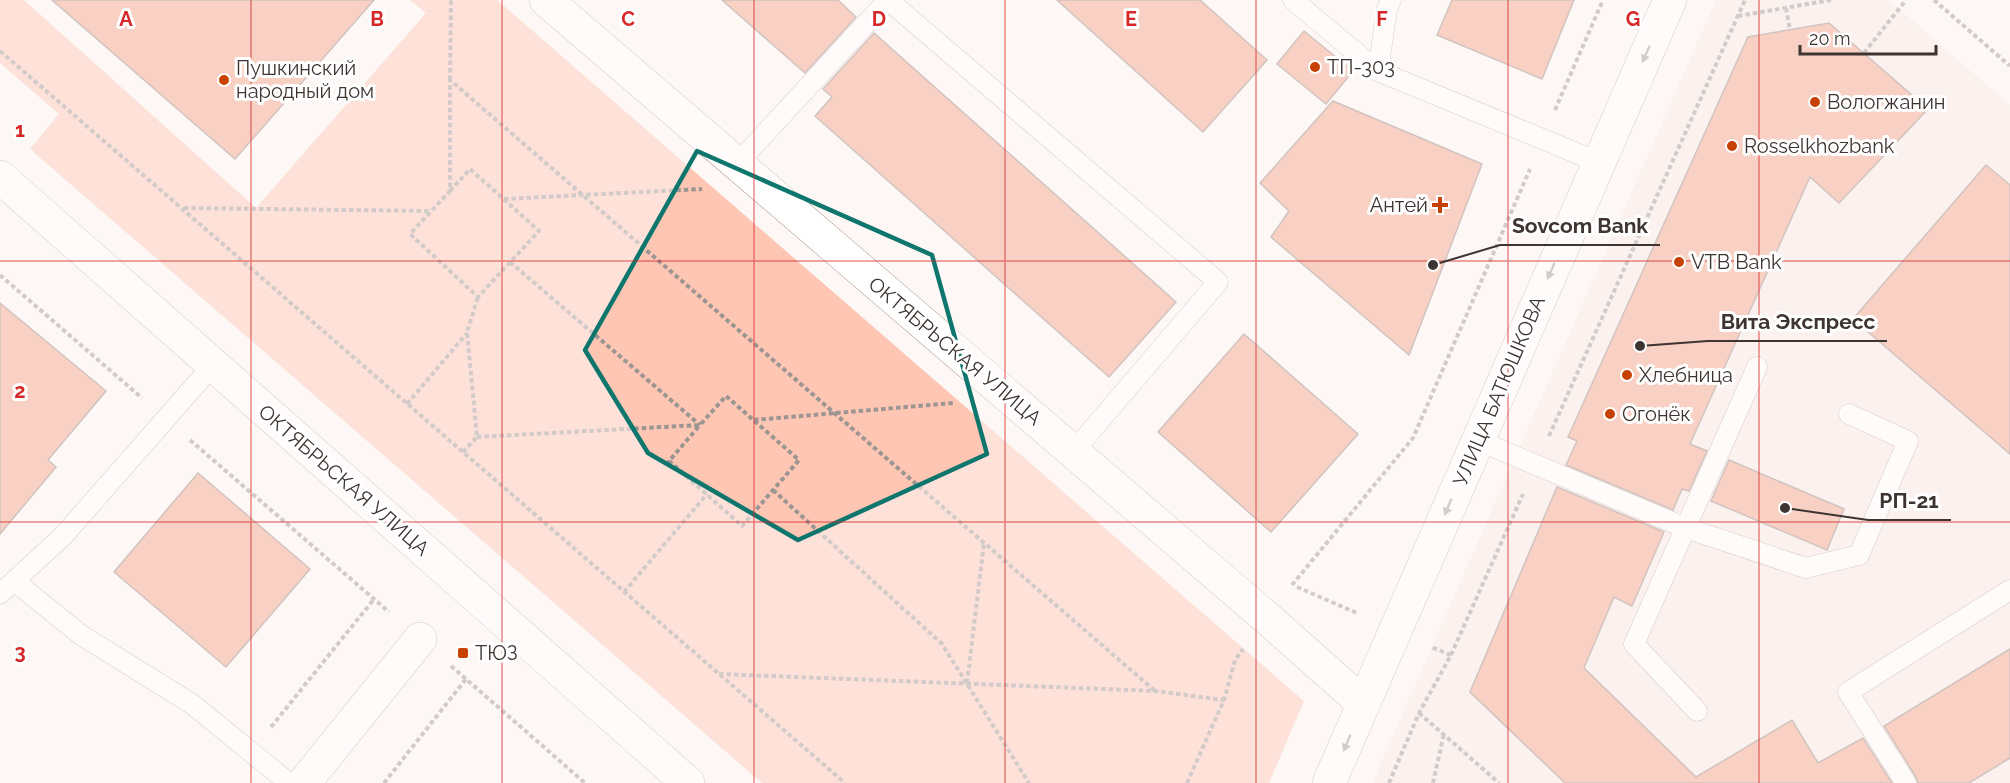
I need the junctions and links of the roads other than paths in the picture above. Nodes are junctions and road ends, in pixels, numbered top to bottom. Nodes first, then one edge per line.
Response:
1 (546, 0) edge
2 (888, 0) edge
3 (1293, 0) edge
4 (1390, 0) edge
5 (1670, 0) edge
6 (1378, 71) junction
7 (1598, 162) junction
8 (736, 165) junction
9 (0, 177) edge
10 (213, 365) junction
11 (1757, 367) dead end
12 (1849, 414) dead end
13 (1477, 440) junction
14 (1073, 452) junction
15 (1686, 528) junction
16 (7, 588) edge
17 (2010, 590) edge
18 (420, 639) road end
19 (1364, 704) junction
20 (1697, 711) dead end
21 (289, 783) edge
22 (304, 783) edge
23 (688, 783) edge
24 (1329, 783) edge
25 (1906, 783) edge

1 - 8 street, ОКТЯБРЬСКАЯ УЛИЦА
2 - 8 lane
2 - 14 lane
3 - 6 lane
4 - 6 lane
5 -> 7 street, УЛИЦА БАТЮШКОВА
6 - 7 lane
7 -> 13 street, УЛИЦА БАТЮШКОВА
8 - 14 street, ОКТЯБРЬСКАЯ УЛИЦА
9 - 10 street, ОКТЯБРЬСКАЯ УЛИЦА
10 - 16 lane
10 - 23 street, ОКТЯБРЬСКАЯ УЛИЦА
11 - 15 lane
12 - 15 lane
13 - 15 lane
13 -> 19 street, УЛИЦА БАТЮШКОВА
14 - 19 street, ОКТЯБРЬСКАЯ УЛИЦА
15 - 20 lane
16 - 21 lane
17 - 25 lane
18 - 22 street
19 -> 24 street, УЛИЦА БАТЮШКОВА

